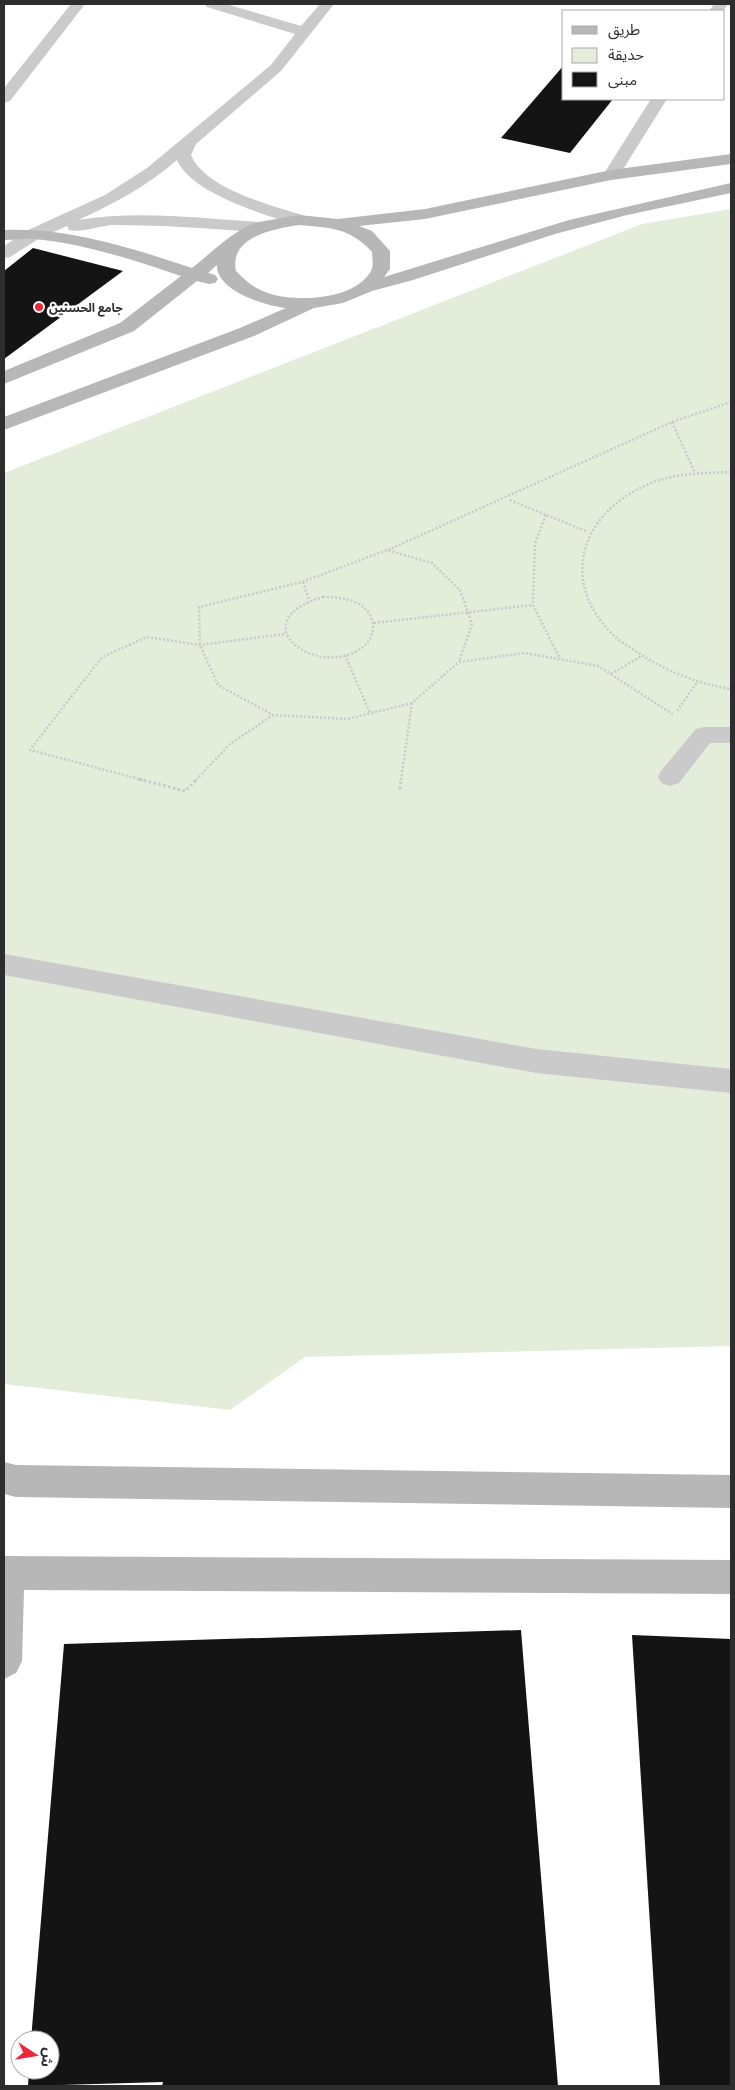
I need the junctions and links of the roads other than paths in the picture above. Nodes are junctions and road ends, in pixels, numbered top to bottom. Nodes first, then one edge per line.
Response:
1 (78, 4) edge
2 (212, 4) edge
3 (327, 4) edge
4 (304, 32) junction
5 (4, 98) edge
6 (658, 100) edge
7 (190, 139) junction
8 (731, 159) edge
9 (611, 175) junction
10 (731, 188) edge
11 (299, 220) junction
12 (339, 224) junction
13 (259, 227) junction
14 (34, 234) junction
15 (4, 235) edge
16 (232, 245) junction
17 (4, 253) edge
18 (129, 253) junction
19 (195, 274) junction
20 (367, 286) junction
21 (244, 290) junction
22 (311, 304) junction
23 (127, 328) junction
24 (4, 378) edge
25 (4, 424) edge
26 (731, 735) edge
27 (670, 777) dead end
28 (4, 964) edge
29 (731, 1081) edge
30 (4, 1478) edge
31 (731, 1492) edge
32 (5, 1573) edge
33 (731, 1577) edge
34 (4, 1661) edge

1 - 5 street
2 - 4 street
3 - 4 street
4 - 7 street
6 - 9 street
7 - 11 street
7 - 14 street
8 - 9 main road
9 - 12 main road
10 - 20 main road
11 - 12 main road
11 - 13 main road
12 - 20 main road
13 - 14 street
13 - 16 main road
14 - 15 main road
14 - 17 street
14 - 18 main road
16 - 19 main road
16 - 21 main road
18 - 19 main road
18 - 23 main road
19 - 21 main road
19 - 23 main road
20 - 22 main road
21 - 22 main road
22 - 25 main road
23 - 24 main road
26 - 27 street
28 - 29 street
30 - 31 main road
32 - 33 main road
32 - 34 main road

